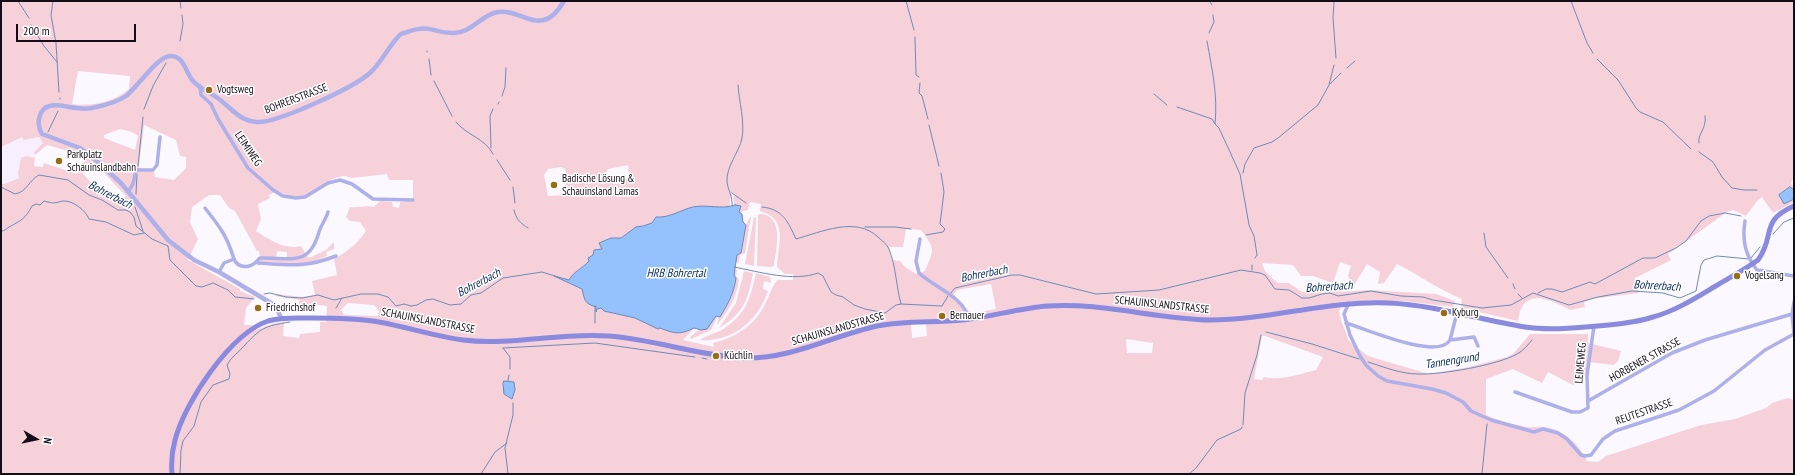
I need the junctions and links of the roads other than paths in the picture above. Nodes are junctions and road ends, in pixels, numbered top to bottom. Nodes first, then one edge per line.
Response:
1 (563, 3) edge
2 (200, 86) junction
3 (160, 137) dead end
4 (128, 192) junction
5 (413, 200) dead end
6 (1794, 206) edge
7 (205, 208) dead end
8 (328, 212) dead end
9 (1745, 221) dead end
10 (920, 238) dead end
11 (336, 256) dead end
12 (234, 259) junction
13 (256, 262) junction
14 (1751, 262) junction
15 (219, 272) junction
16 (1794, 276) edge
17 (1794, 302) edge
18 (1349, 303) junction
19 (1457, 312) junction
20 (1792, 314) junction
21 (281, 318) junction
22 (969, 319) junction
23 (1346, 323) junction
24 (1594, 326) junction
25 (1794, 334) edge
26 (1450, 340) junction
27 (1478, 346) dead end
28 (1515, 392) dead end
29 (1588, 401) junction
30 (172, 474) edge

1 - 2 street, BOHRERSTRASSE
2 - 4 street, BOHRERSTRASSE
2 - 5 street, LEIMIWEG
3 - 4 street
4 - 15 street, BOHRERSTRASSE
6 - 14 main road, SCHAUINSLANDSTRASSE
7 - 12 street
8 - 13 street
9 - 14 street
10 - 22 street
11 - 13 street
12 - 13 street
12 - 15 street
14 - 16 street
14 - 24 main road, SCHAUINSLANDSTRASSE
15 - 21 street, BOHRERSTRASSE
17 - 20 street
18 - 19 main road, SCHAUINSLANDSTRASSE
18 - 22 main road, SCHAUINSLANDSTRASSE
18 - 23 street, REUTESTRASSE
19 - 24 main road, SCHAUINSLANDSTRASSE
19 - 26 street
20 - 25 street
20 - 29 street, HORBENER STRASSE
21 - 22 main road, SCHAUINSLANDSTRASSE
21 - 30 main road, SCHAUINSLANDSTRASSE
23 - 25 street, REUTESTRASSE
23 - 26 street
24 - 29 street, LEIMEWEG
26 - 27 street
28 - 29 street, HORBENER STRASSE

